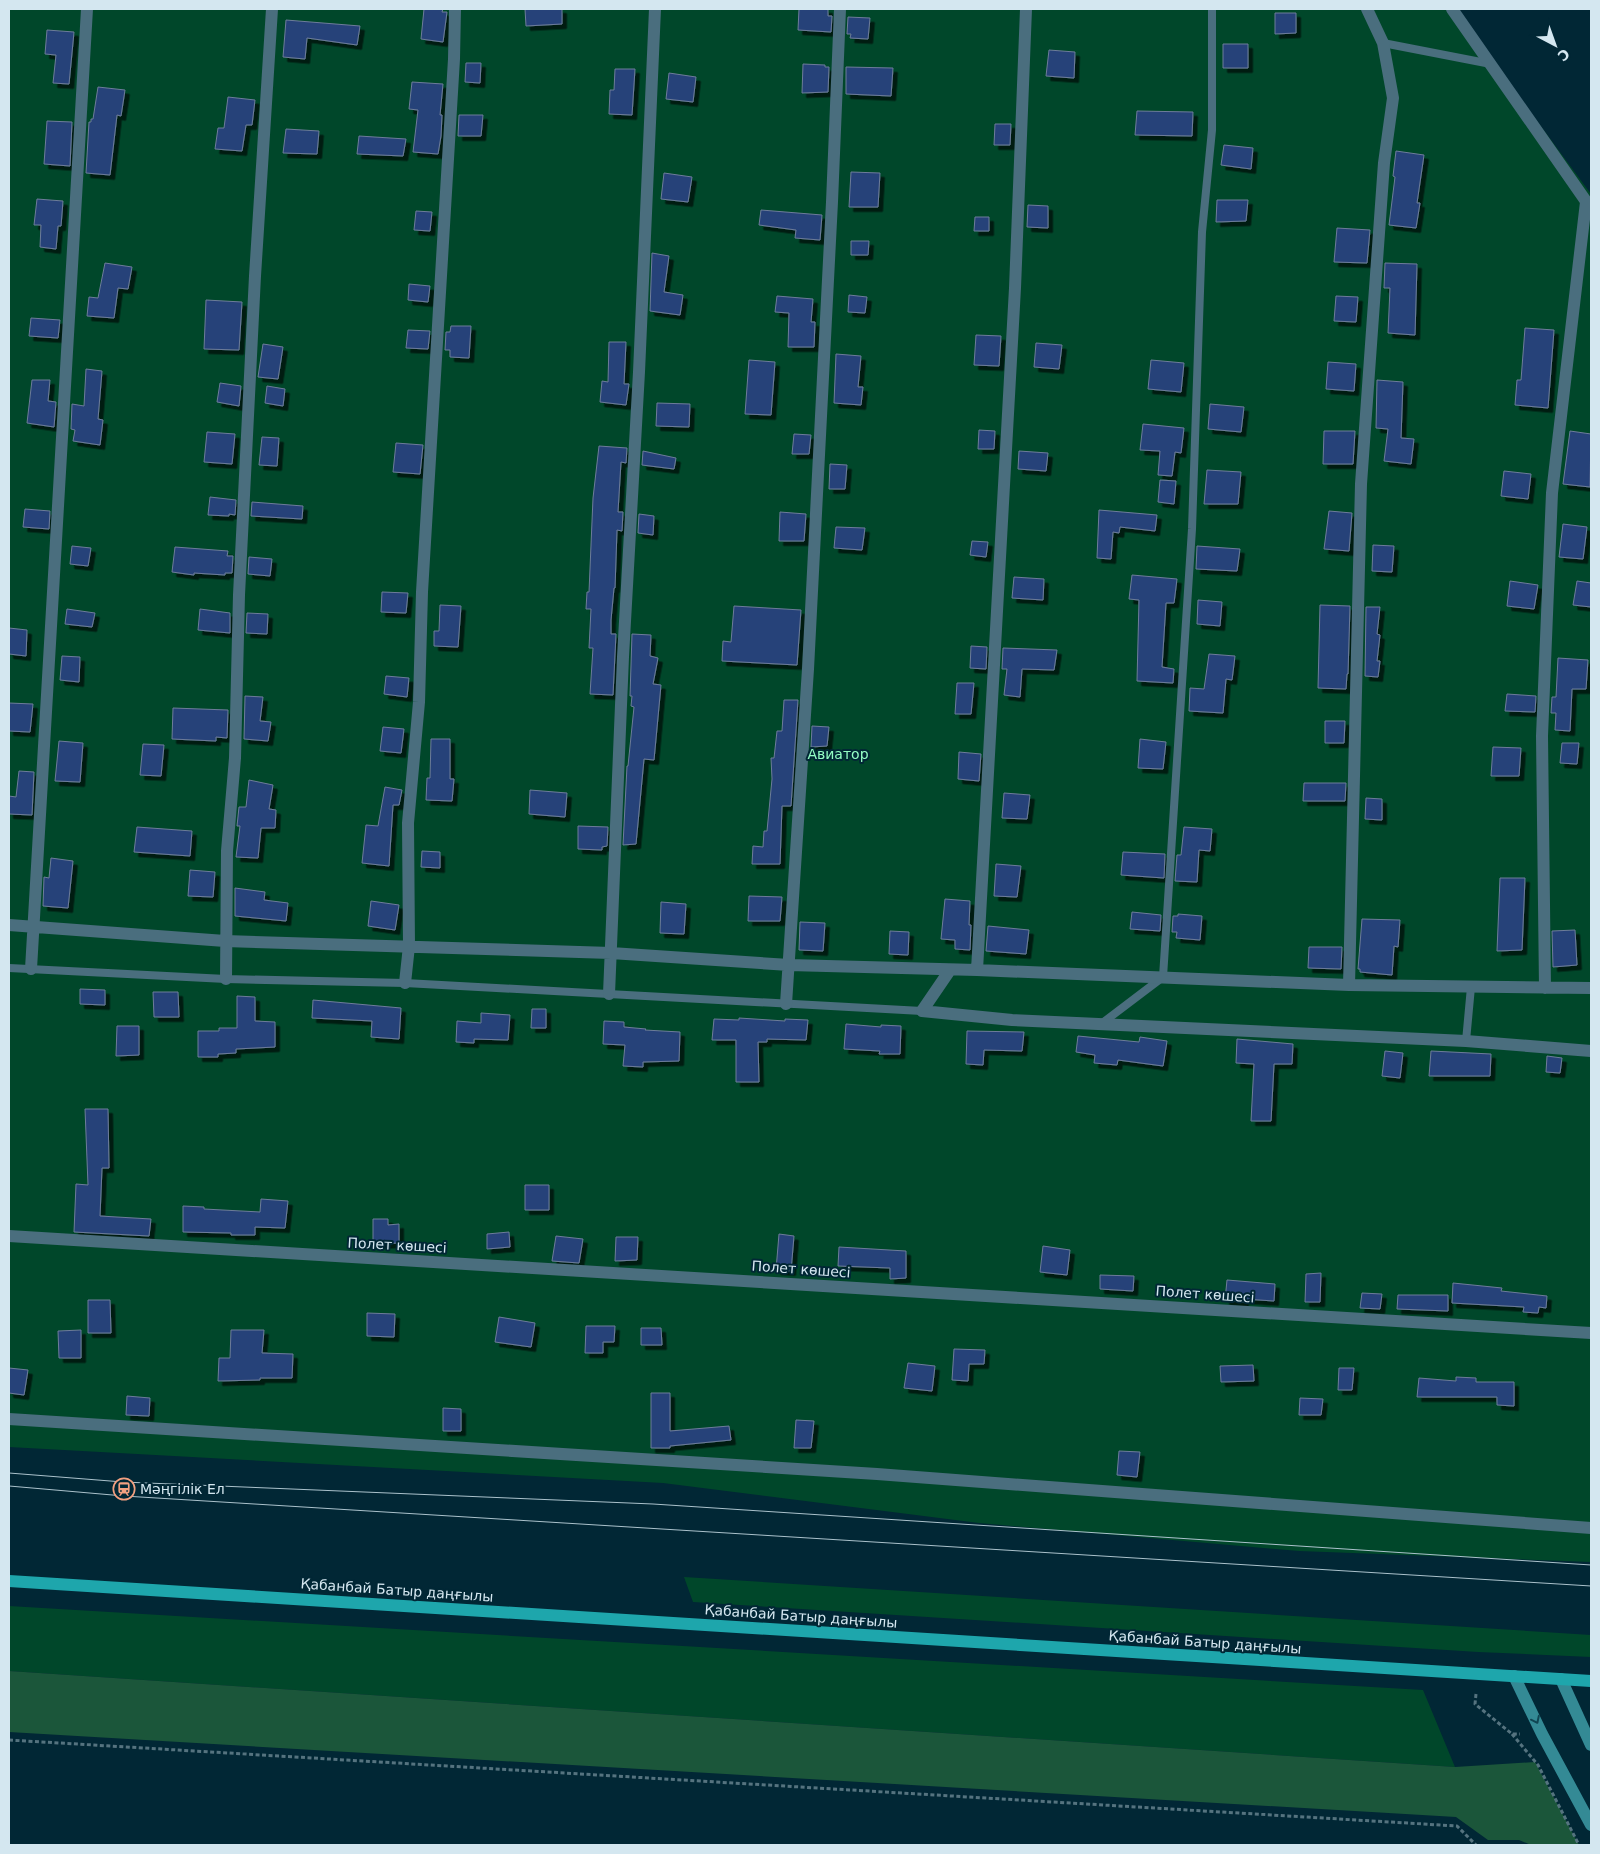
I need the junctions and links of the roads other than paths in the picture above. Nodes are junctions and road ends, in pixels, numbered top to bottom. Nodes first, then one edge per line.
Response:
1 (87, 9) edge
2 (272, 9) edge
3 (455, 9) edge
4 (655, 9) edge
5 (840, 9) edge
6 (1026, 9) edge
7 (1212, 9) edge
8 (1367, 9) edge
9 (1452, 9) edge
10 (1383, 43) junction
11 (1491, 64) junction
12 (1589, 206) edge
13 (9, 925) edge
14 (33, 926) junction
15 (225, 941) junction
16 (409, 946) junction
17 (611, 954) junction
18 (789, 965) junction
19 (9, 968) edge
20 (30, 969) junction
21 (950, 970) junction
22 (977, 970) junction
23 (1163, 977) junction
24 (226, 979) junction
25 (405, 983) junction
26 (1349, 985) junction
27 (1471, 987) junction
28 (1545, 988) junction
29 (1591, 988) edge
30 (609, 994) junction
31 (786, 1004) junction
32 (922, 1011) junction
33 (1101, 1024) junction
34 (1466, 1040) junction
35 (1591, 1051) edge
36 (9, 1236) edge
37 (1591, 1333) edge
38 (9, 1419) edge
39 (1591, 1528) edge
40 (9, 1581) edge
41 (1514, 1676) junction
42 (1561, 1679) junction
43 (1591, 1681) edge
44 (1591, 1745) edge
45 (1591, 1825) edge

1 - 14 street
2 - 15 street
3 - 16 street
4 - 17 street
5 - 18 street
6 - 22 street
7 - 23 lane
8 - 10 street
9 - 11 street
10 - 11 lane
10 - 26 street
11 - 12 street
12 - 28 street
13 - 14 street
14 - 15 street
14 - 20 street
15 - 16 street
15 - 24 street
16 - 17 street
16 - 25 street
17 - 18 street
17 - 30 street
18 - 21 street
18 - 31 street
19 - 20 lane
20 - 24 lane
21 - 22 street
21 - 32 street
22 - 23 street
23 - 26 street
23 - 33 lane
24 - 25 lane
25 - 30 lane
26 - 27 street
27 - 28 street
27 - 34 lane
28 - 29 street
30 - 31 lane
31 - 32 lane
32 - 33 street
33 - 34 street
34 - 35 street
36 - 37 street, Полет көшесі
38 - 39 street
40 - 41 main road, Қабанбай Батыр даңғылы
41 - 42 main road, Қабанбай Батыр даңғылы
41 -> 45 main road
42 - 43 main road, Қабанбай Батыр даңғылы
42 - 44 main road

